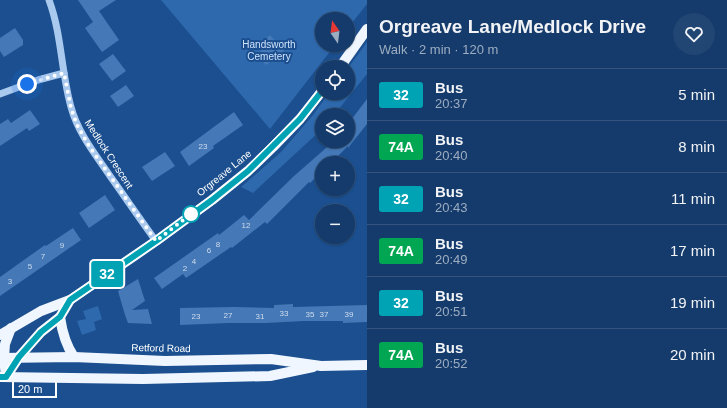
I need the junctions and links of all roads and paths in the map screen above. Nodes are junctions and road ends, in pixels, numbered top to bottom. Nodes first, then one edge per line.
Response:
1 (49, 0) edge
2 (367, 29) edge
3 (345, 60) edge
4 (64, 73) junction
5 (0, 94) edge
6 (315, 100) edge
7 (156, 241) junction
8 (70, 300) junction
9 (60, 317) junction
10 (11, 328) junction
11 (0, 335) edge
12 (19, 357) junction
13 (74, 357) junction
14 (2, 358) edge
15 (367, 365) edge
16 (321, 366) junction
17 (3, 377) edge

1 - 4 street, Medlock Crescent
2 - 3 main road
4 - 5 street
4 - 7 street, Medlock Crescent
6 - 7 main road, Orgreave Lane
7 - 8 main road, Orgreave Lane
8 - 9 main road, Orgreave Lane
8 - 10 main road, Orgreave Lane
9 - 12 main road, Orgreave Lane
9 - 13 main road
10 - 11 main road, Orgreave Lane
10 - 14 main road
12 - 13 main road, Retford Road
12 - 14 main road, Retford Road
12 - 17 main road, Orgreave Lane
13 - 16 main road, Retford Road
14 - 17 main road
15 - 16 main road, Retford Road
16 - 17 main road, Retford Road

